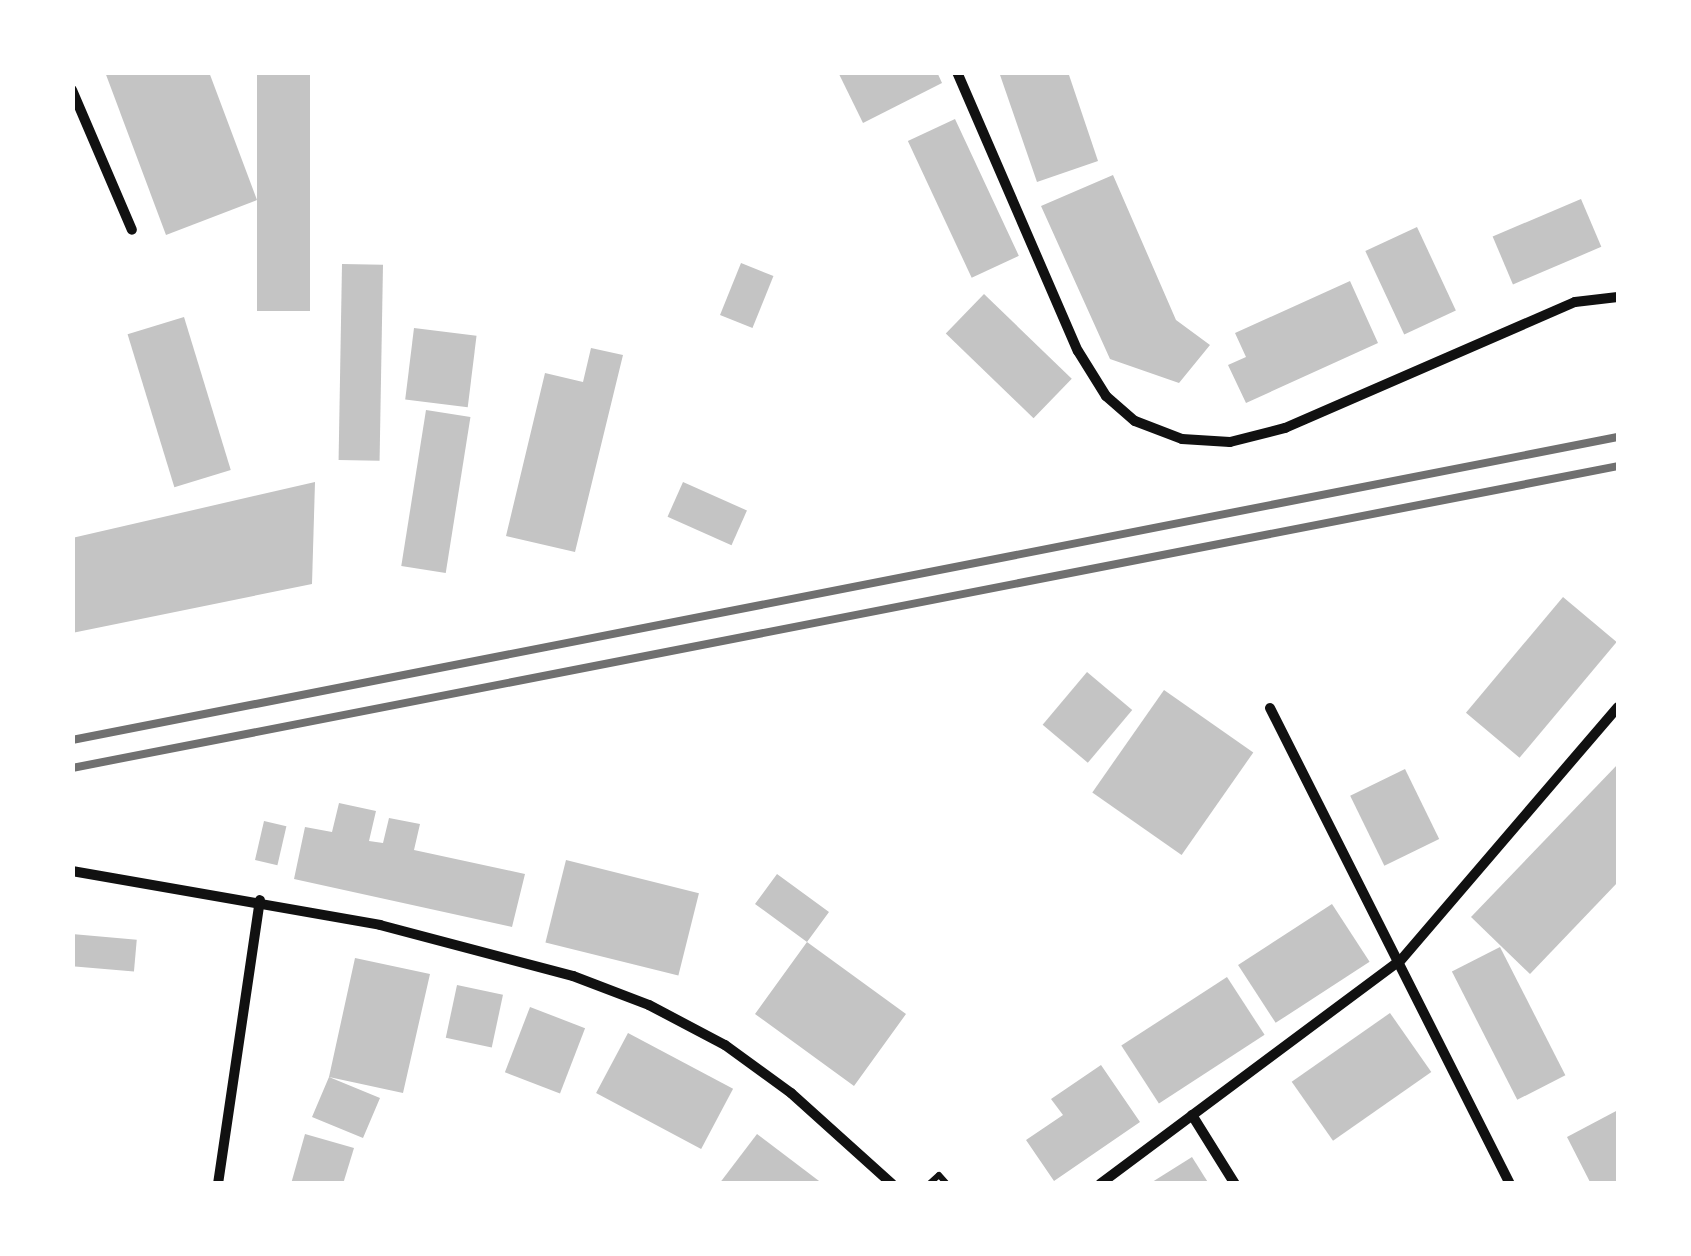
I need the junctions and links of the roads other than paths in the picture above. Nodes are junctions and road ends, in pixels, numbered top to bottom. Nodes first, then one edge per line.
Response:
1 (957, 72) edge
2 (72, 90) edge
3 (132, 230) dead end
4 (1618, 297) edge
5 (1618, 707) edge
6 (1270, 708) dead end
7 (72, 871) edge
8 (260, 900) junction
9 (1401, 960) junction
10 (1192, 1115) junction
11 (218, 1184) edge
12 (892, 1184) edge
13 (1100, 1184) edge
14 (1235, 1184) edge
15 (1510, 1184) edge

1 - 4 street
2 - 3 street
5 - 9 street
6 - 9 street
7 - 8 street
8 - 11 street
8 - 12 street
9 - 10 street
9 - 15 street
10 - 13 street
10 - 14 street

